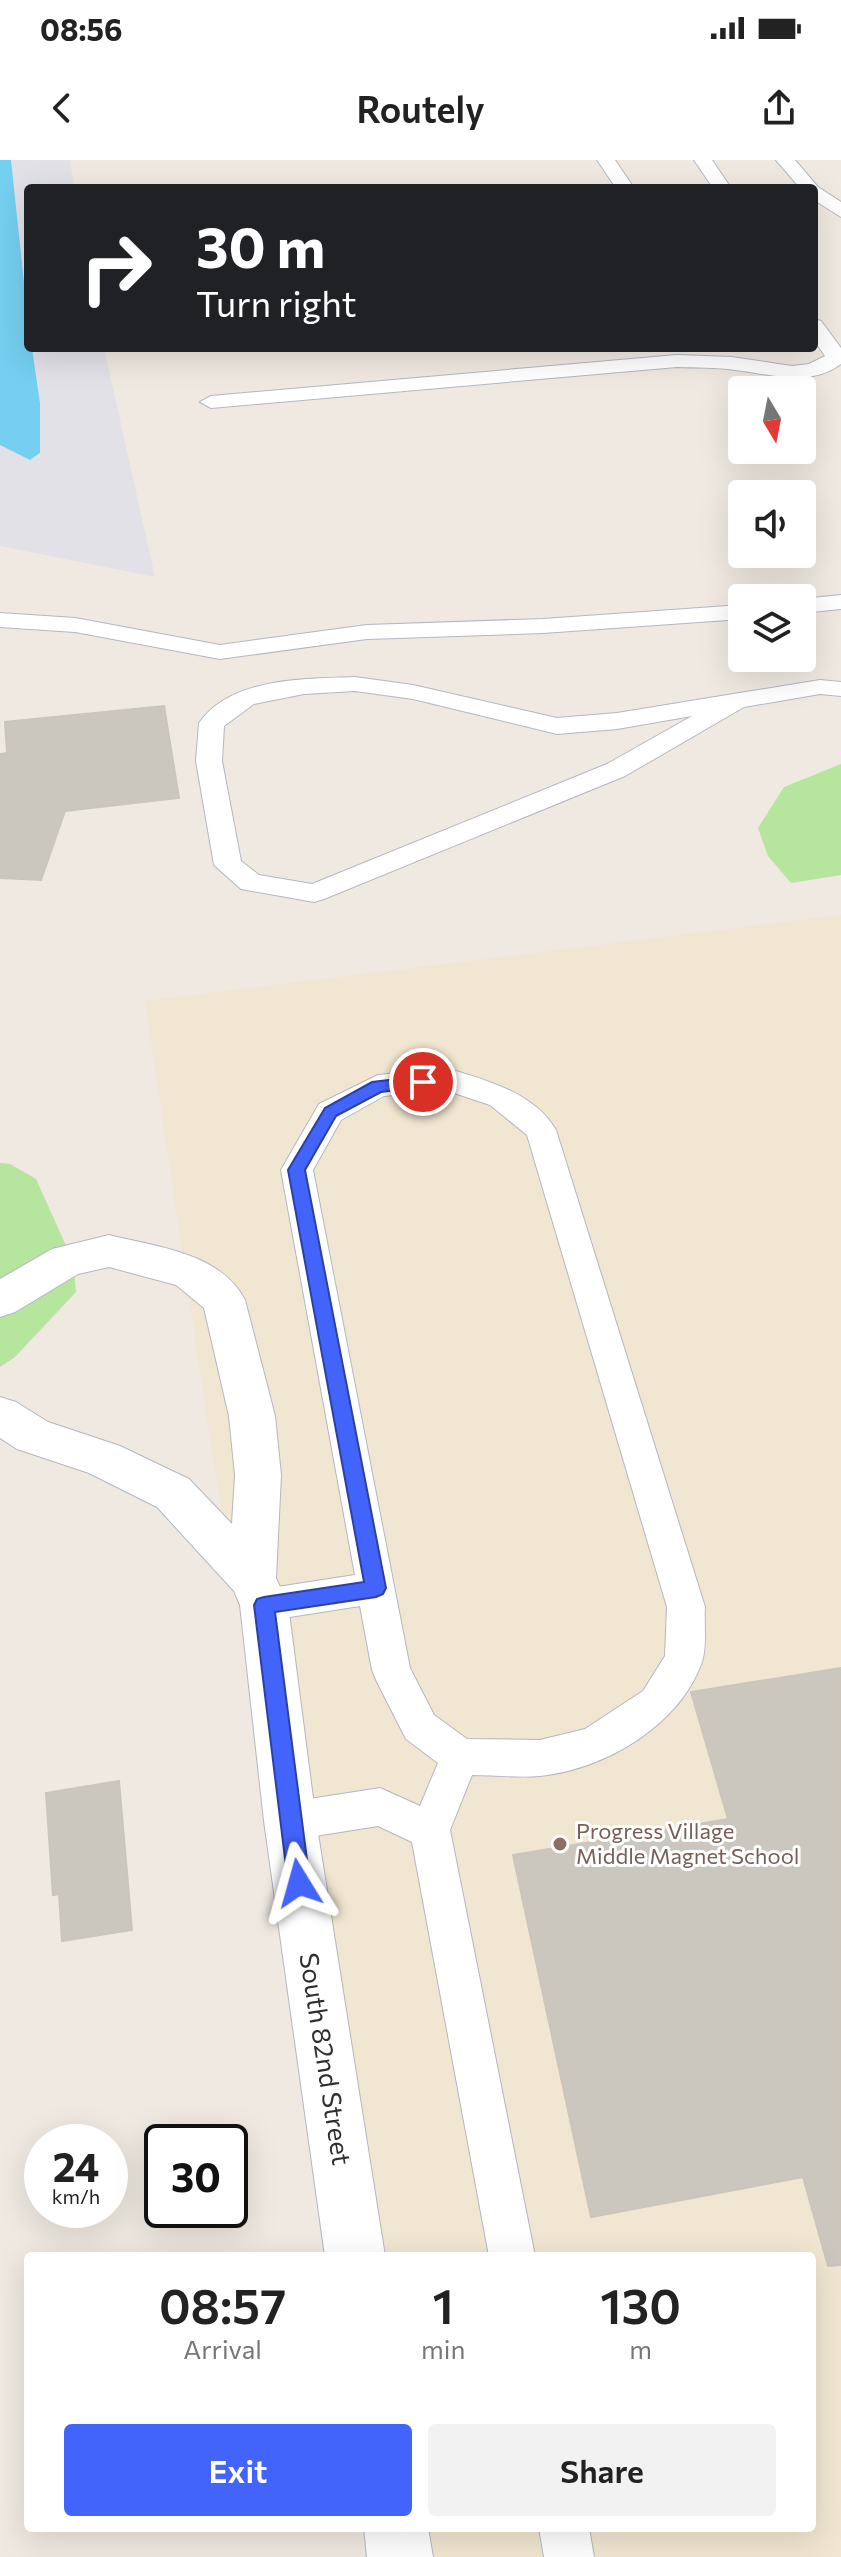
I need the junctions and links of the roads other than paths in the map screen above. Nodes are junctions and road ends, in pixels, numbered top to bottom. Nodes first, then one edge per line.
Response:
1 (606, 160) edge
2 (703, 160) edge
3 (785, 160) edge
4 (622, 184) edge
5 (719, 184) edge
6 (807, 184) edge
7 (818, 194) edge
8 (841, 211) edge
9 (818, 330) edge
10 (736, 356) edge
11 (839, 356) edge
12 (211, 402) dead end
13 (841, 602) edge
14 (816, 605) edge
15 (728, 613) edge
16 (0, 620) edge
17 (841, 689) edge
18 (740, 699) junction
19 (0, 1300) edge
20 (0, 1415) edge
21 (376, 1588) junction
22 (258, 1592) junction
23 (460, 1757) junction
24 (290, 1821) junction
25 (430, 1830) junction
26 (354, 2252) edge
27 (511, 2252) edge
28 (397, 2532) edge
29 (565, 2532) edge
30 (400, 2557) edge
31 (569, 2557) edge

1 - 4 lane
2 - 5 lane
3 - 6 lane
7 - 8 lane
9 - 11 lane
10 - 11 lane
10 - 12 lane
13 - 14 lane
15 - 16 lane
17 - 18 lane
18 - 18 lane
19 - 22 street, South 82nd Street
20 - 22 street
21 - 22 lane
21 - 23 lane
21 - 23 lane
22 - 24 street, South 82nd Street
23 - 25 lane
24 - 25 lane
24 - 26 street, South 82nd Street
25 - 27 lane
28 - 30 street
29 - 31 lane

